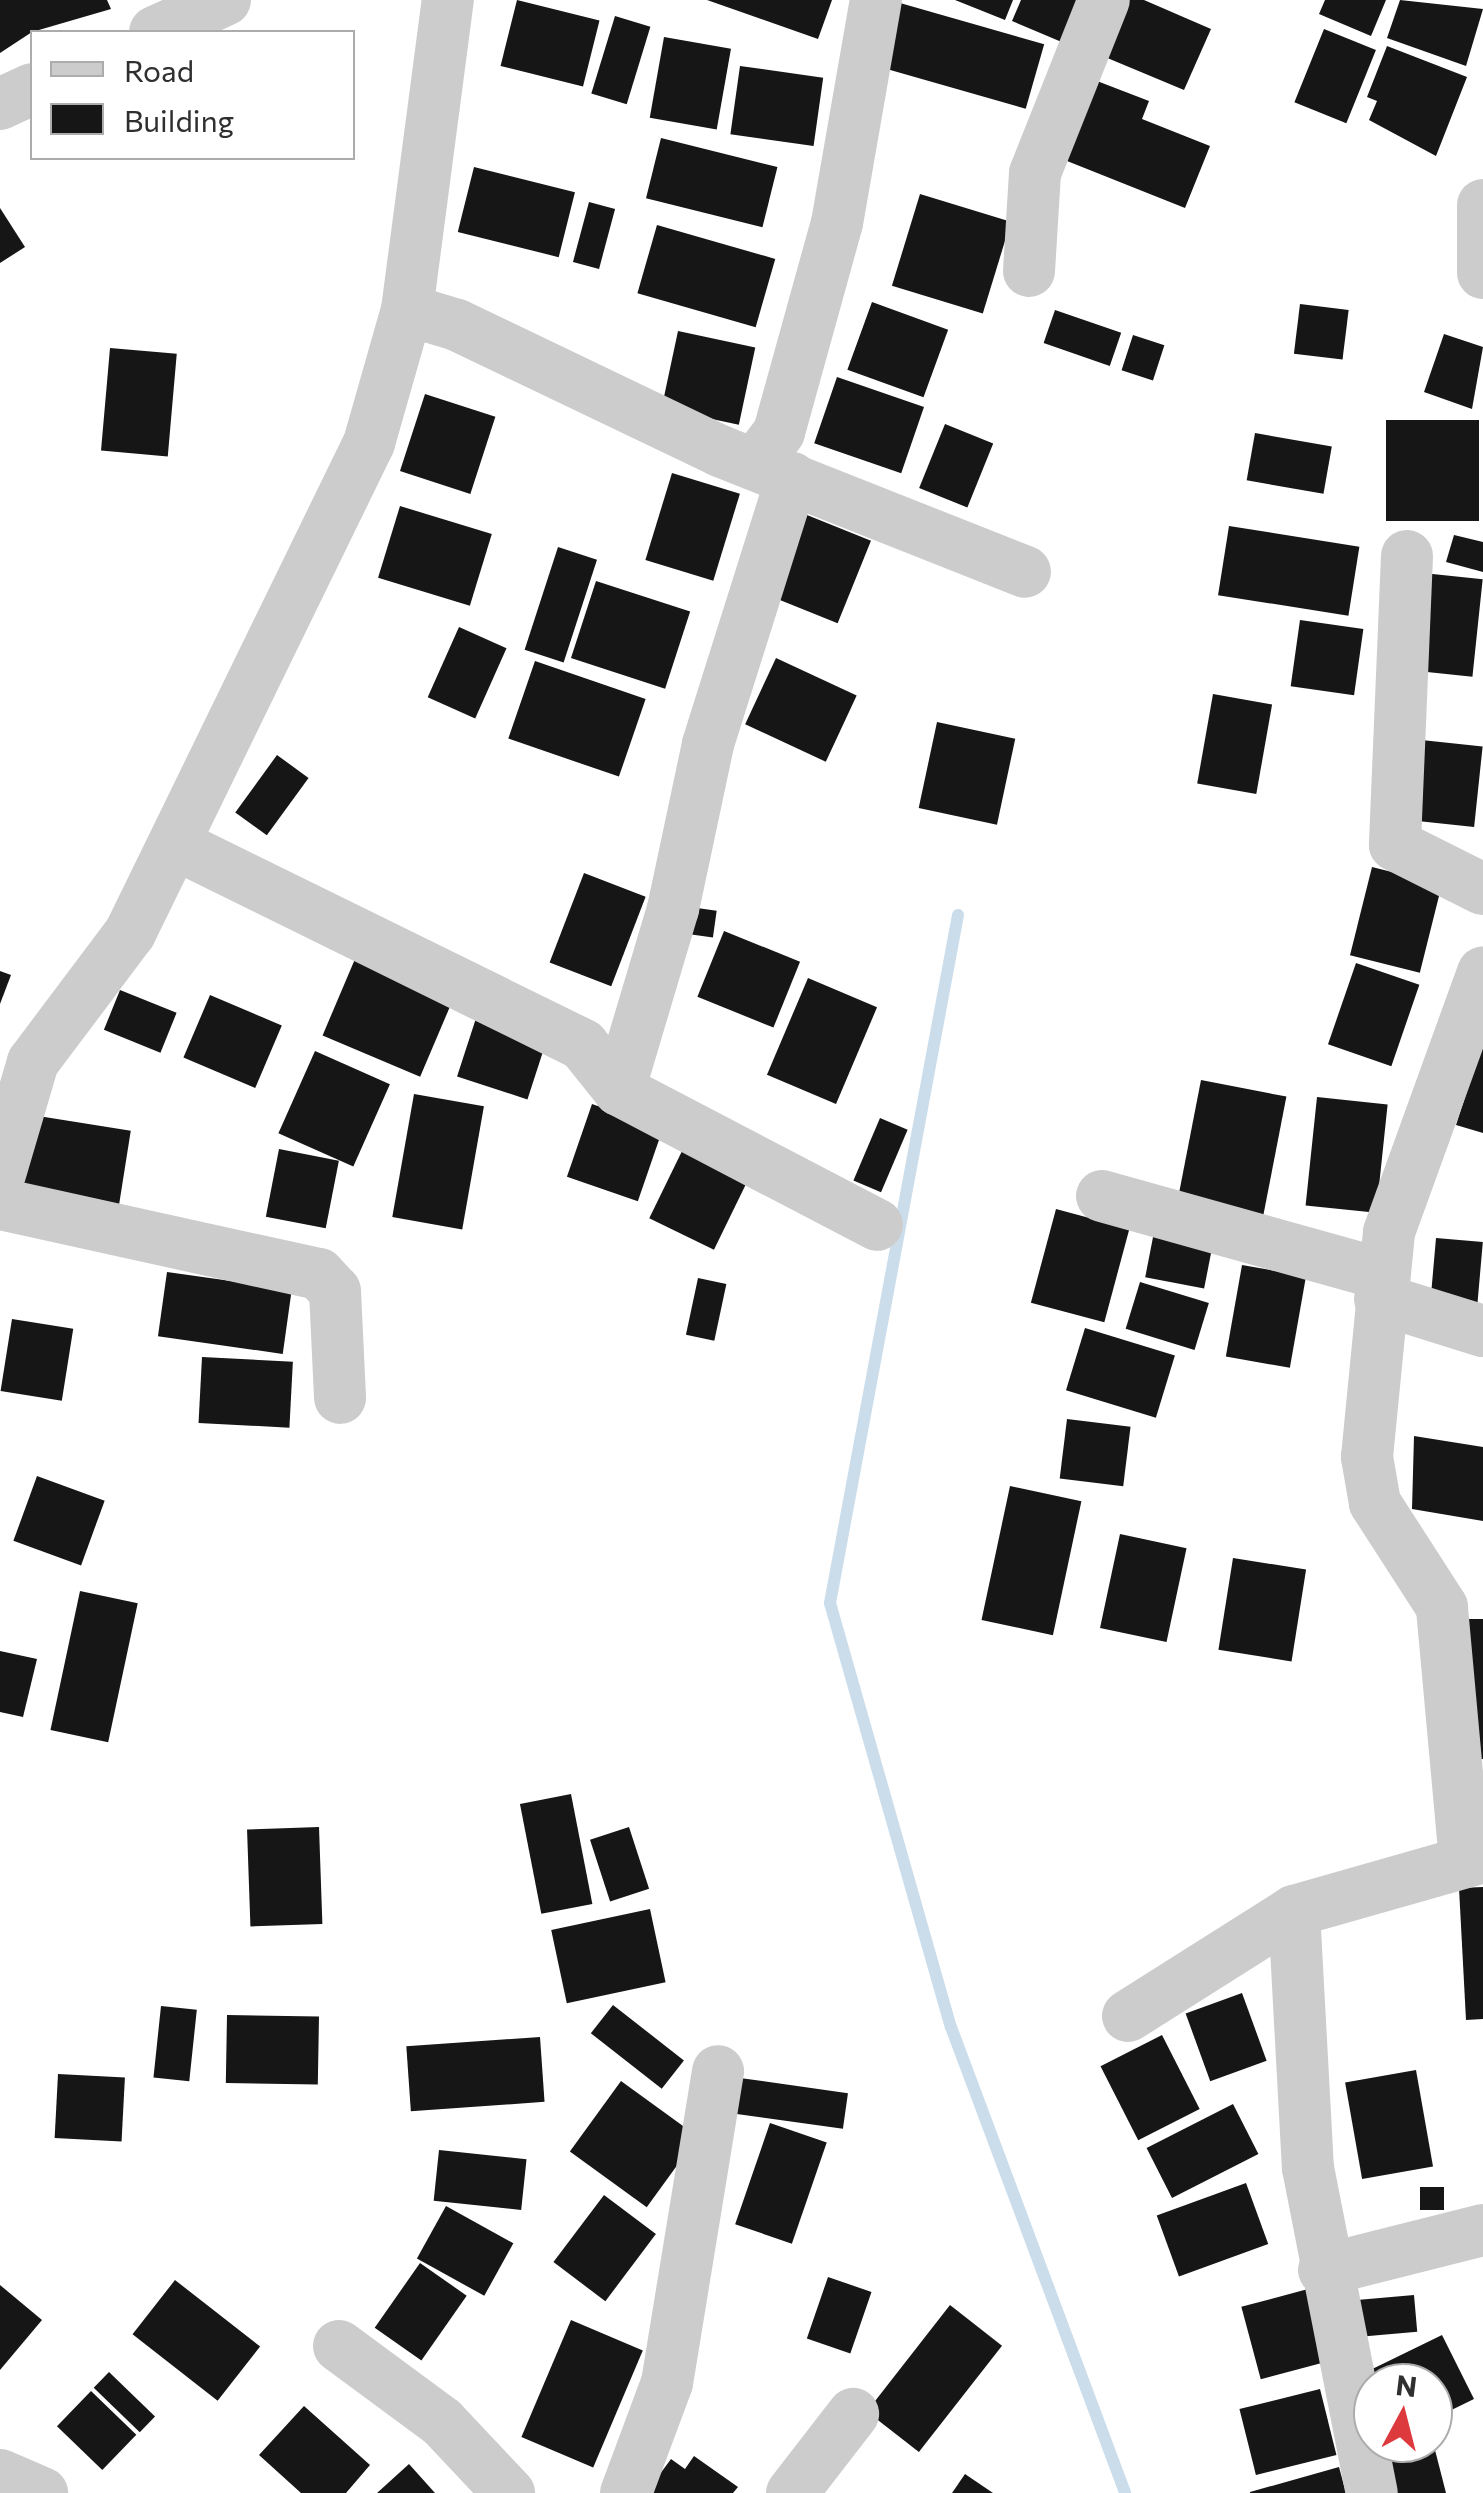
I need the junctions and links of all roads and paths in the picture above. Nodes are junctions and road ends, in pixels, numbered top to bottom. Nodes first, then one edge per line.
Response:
1 (226, 0) edge
2 (448, 0) edge
3 (876, 0) edge
4 (1104, 0) edge
5 (159, 30) edge
6 (30, 90) edge
7 (0, 104) edge
8 (1483, 205) edge
9 (1030, 270) dead end
10 (1483, 273) edge
11 (407, 310) junction
12 (773, 471) junction
13 (1407, 556) dead end
14 (1026, 572) dead end
15 (175, 844) junction
16 (1483, 889) edge
17 (1483, 972) edge
18 (619, 1090) junction
19 (0, 1174) edge
20 (1102, 1196) dead end
21 (0, 1204) edge
22 (876, 1225) dead end
23 (1381, 1287) junction
24 (1483, 1331) edge
25 (340, 1398) dead end
26 (1474, 1859) edge
27 (1294, 1911) junction
28 (1128, 2016) dead end
29 (718, 2071) dead end
30 (1483, 2230) edge
31 (1324, 2270) junction
32 (339, 2346) dead end
33 (853, 2414) dead end
34 (0, 2474) edge
35 (42, 2493) edge
36 (509, 2493) edge
37 (626, 2493) edge
38 (792, 2493) edge
39 (1372, 2493) edge

1 - 5 street
2 - 11 street
3 - 12 street
4 - 9 street
6 - 7 street
8 - 10 street
11 - 12 street
11 - 15 street
12 - 14 street
12 - 18 street
13 - 16 street
15 - 18 street
15 - 19 street
17 - 23 street
18 - 22 street
20 - 23 street
21 - 25 street
23 - 24 street
23 - 26 street
26 - 27 street
27 - 28 street
27 - 31 street
29 - 37 street
30 - 31 street
31 - 39 street
32 - 36 street
33 - 38 street
34 - 35 street

